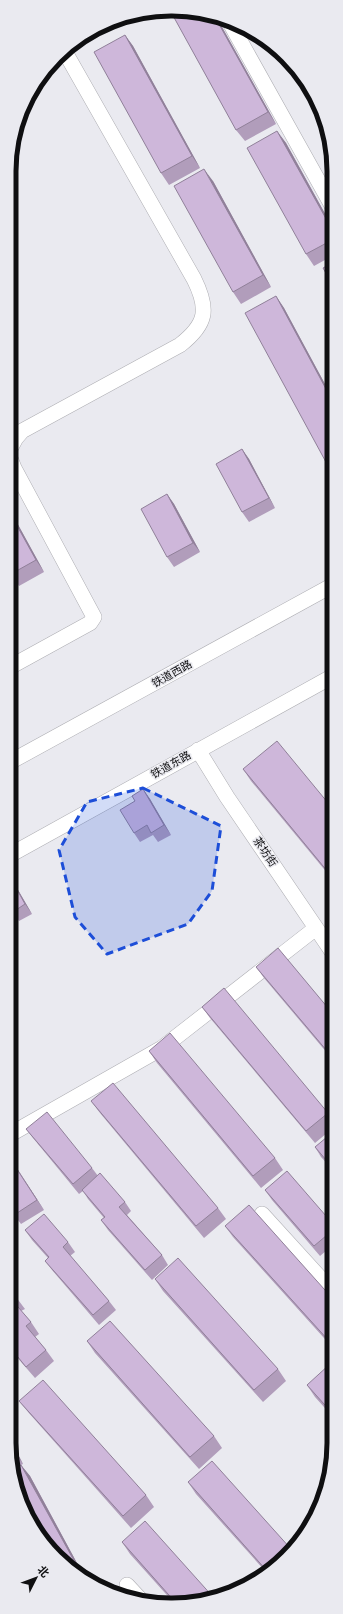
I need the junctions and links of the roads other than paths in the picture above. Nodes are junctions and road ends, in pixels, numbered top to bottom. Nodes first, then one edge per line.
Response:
1 (234, 29) edge
2 (68, 56) edge
3 (327, 196) edge
4 (16, 438) edge
5 (16, 472) edge
6 (327, 588) edge
7 (16, 664) edge
8 (327, 679) edge
9 (198, 750) junction
10 (16, 759) edge
11 (16, 852) edge
12 (316, 928) junction
13 (327, 944) edge
14 (16, 1131) edge
15 (262, 1214) dead end
16 (327, 1285) edge
17 (127, 1585) dead end
18 (135, 1594) edge

1 - 3 street
2 - 4 street
5 - 7 street
6 - 10 street, 铁道西路
8 - 9 street, 铁道东路
9 - 11 street, 铁道东路
9 - 12 street, 茶坊街
12 - 13 street, 茶坊街
12 - 14 street
15 - 16 street
17 - 18 street

